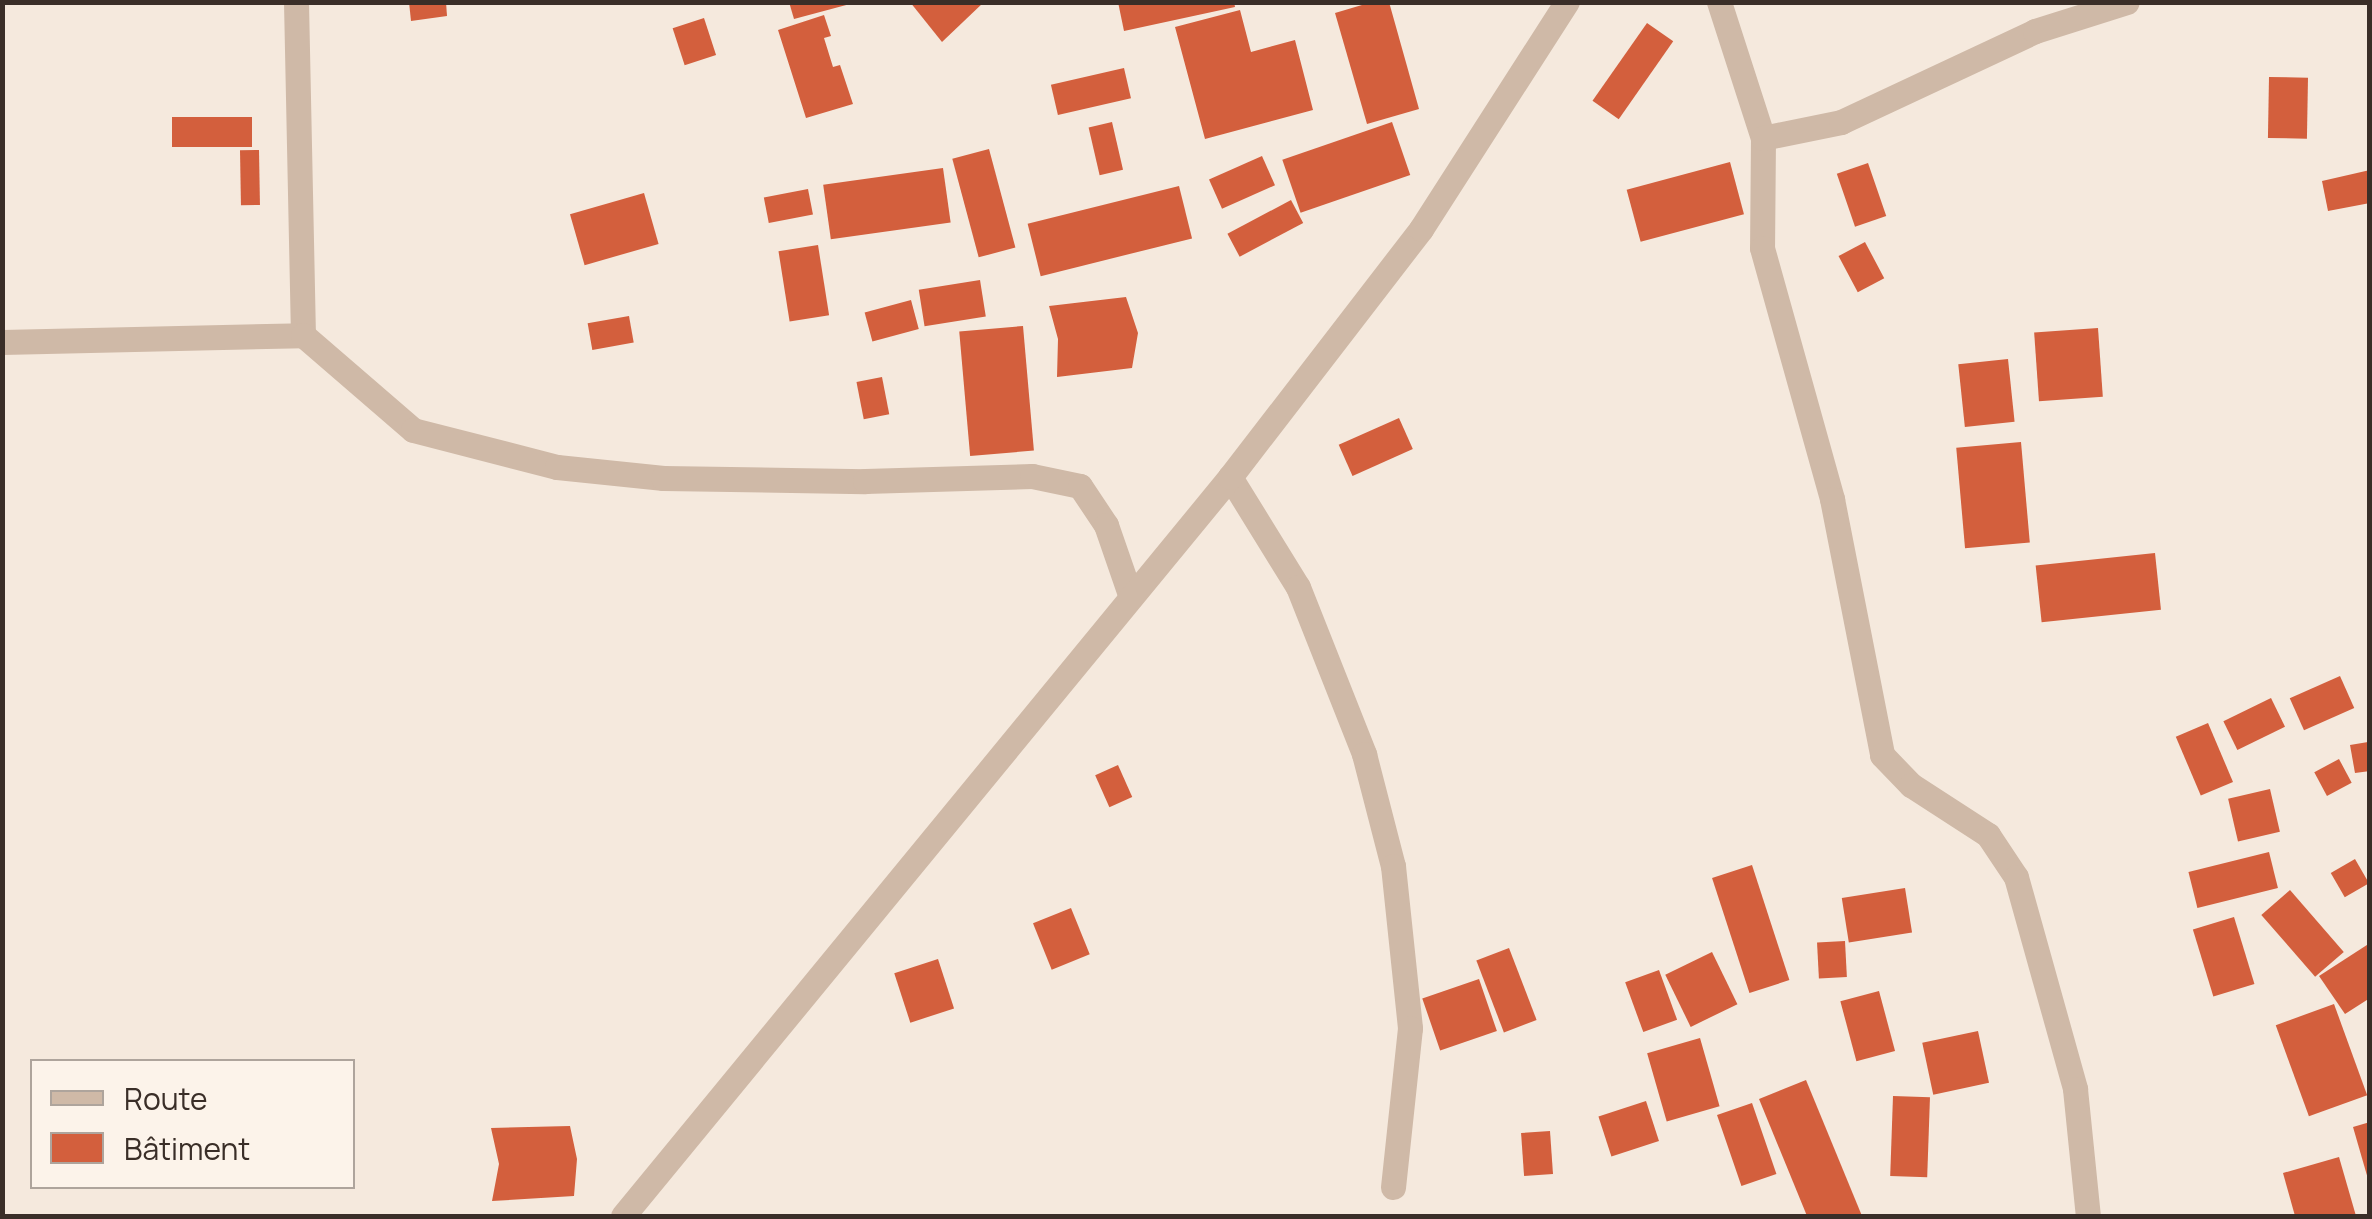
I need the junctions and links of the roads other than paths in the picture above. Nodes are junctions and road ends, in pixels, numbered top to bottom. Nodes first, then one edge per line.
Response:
1 (296, 2) edge
2 (1567, 2) edge
3 (1719, 2) edge
4 (2127, 2) edge
5 (1763, 138) junction
6 (304, 335) junction
7 (2, 342) edge
8 (1230, 477) junction
9 (1131, 597) junction
10 (1392, 1187) dead end
11 (623, 1216) edge
12 (2088, 1216) edge

1 - 6 street
2 - 8 street
3 - 5 street
4 - 5 street
5 - 12 street
6 - 7 street
6 - 9 street
8 - 9 street
8 - 10 street
9 - 11 street

